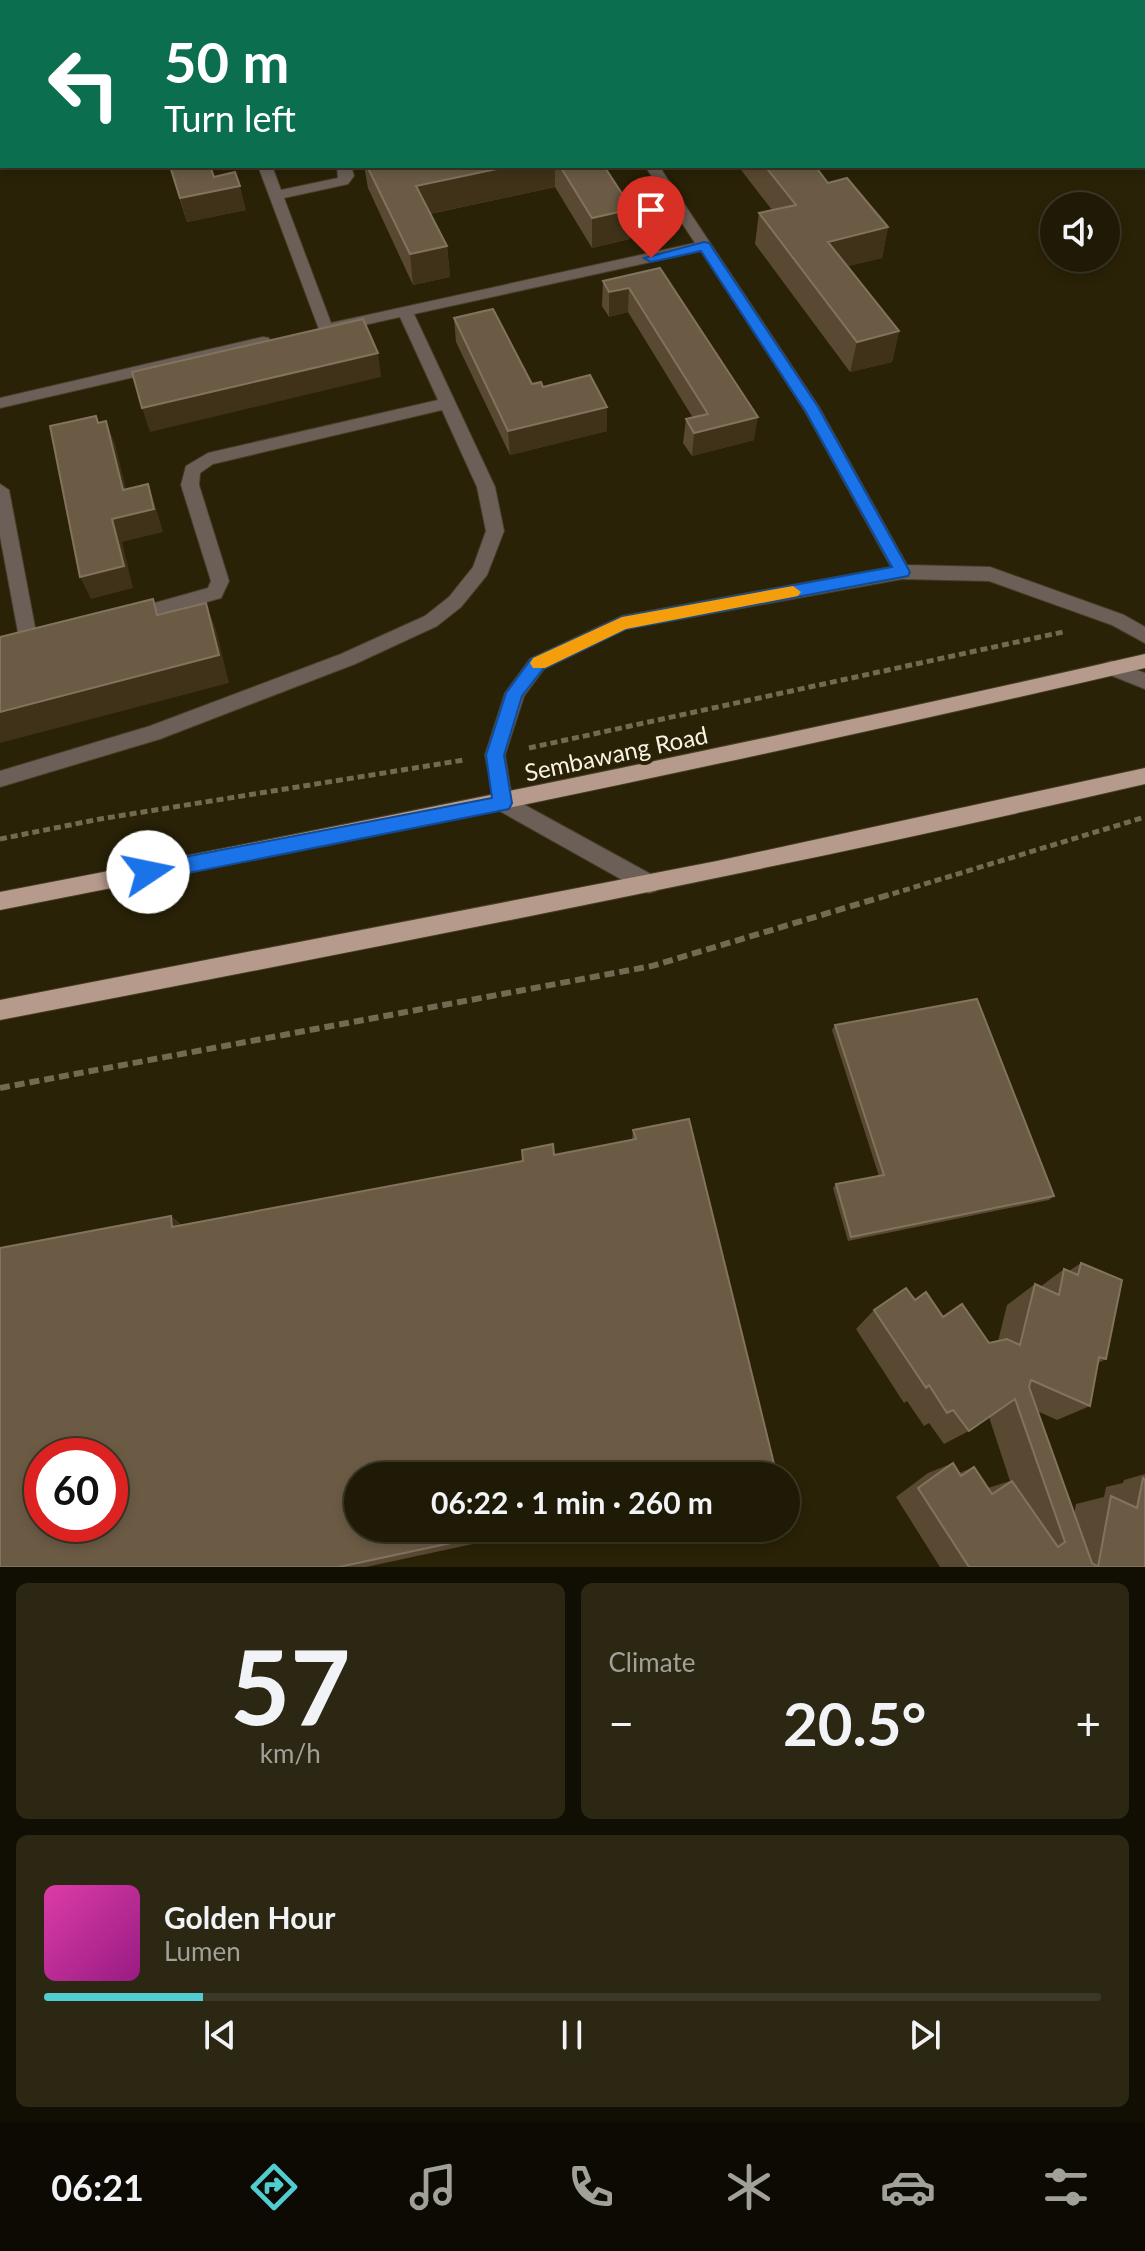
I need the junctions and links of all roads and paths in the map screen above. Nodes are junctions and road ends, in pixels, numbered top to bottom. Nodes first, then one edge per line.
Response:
1 (266, 168) edge
2 (345, 168) edge
3 (653, 168) edge
4 (276, 195) junction
5 (704, 246) junction
6 (405, 311) junction
7 (279, 339) edge
8 (0, 403) edge
9 (448, 403) junction
10 (0, 490) edge
11 (902, 572) junction
12 (119, 620) edge
13 (1118, 620) junction
14 (1145, 636) edge
15 (29, 643) edge
16 (1145, 661) edge
17 (1112, 668) junction
18 (1145, 681) edge
19 (495, 755) junction
20 (1145, 776) edge
21 (0, 779) edge
22 (503, 803) junction
23 (1145, 817) edge
24 (0, 839) edge
25 (649, 884) junction
26 (0, 901) edge
27 (0, 1010) edge
28 (0, 1088) edge

1 - 4 street
2 - 4 street
3 - 5 street
4 - 6 street
5 - 6 street
5 - 11 street
6 - 9 street
7 - 8 street
9 - 12 street
9 - 21 street
10 - 15 street
11 - 13 street
11 - 19 street
13 - 14 street
13 - 19 path
16 - 17 main road, Sembawang Road
17 - 18 street
17 - 22 main road, Sembawang Road
19 - 22 street
19 - 24 path
20 - 25 main road
22 - 25 street
22 - 26 main road, Sembawang Road
23 - 28 path
25 - 27 main road

